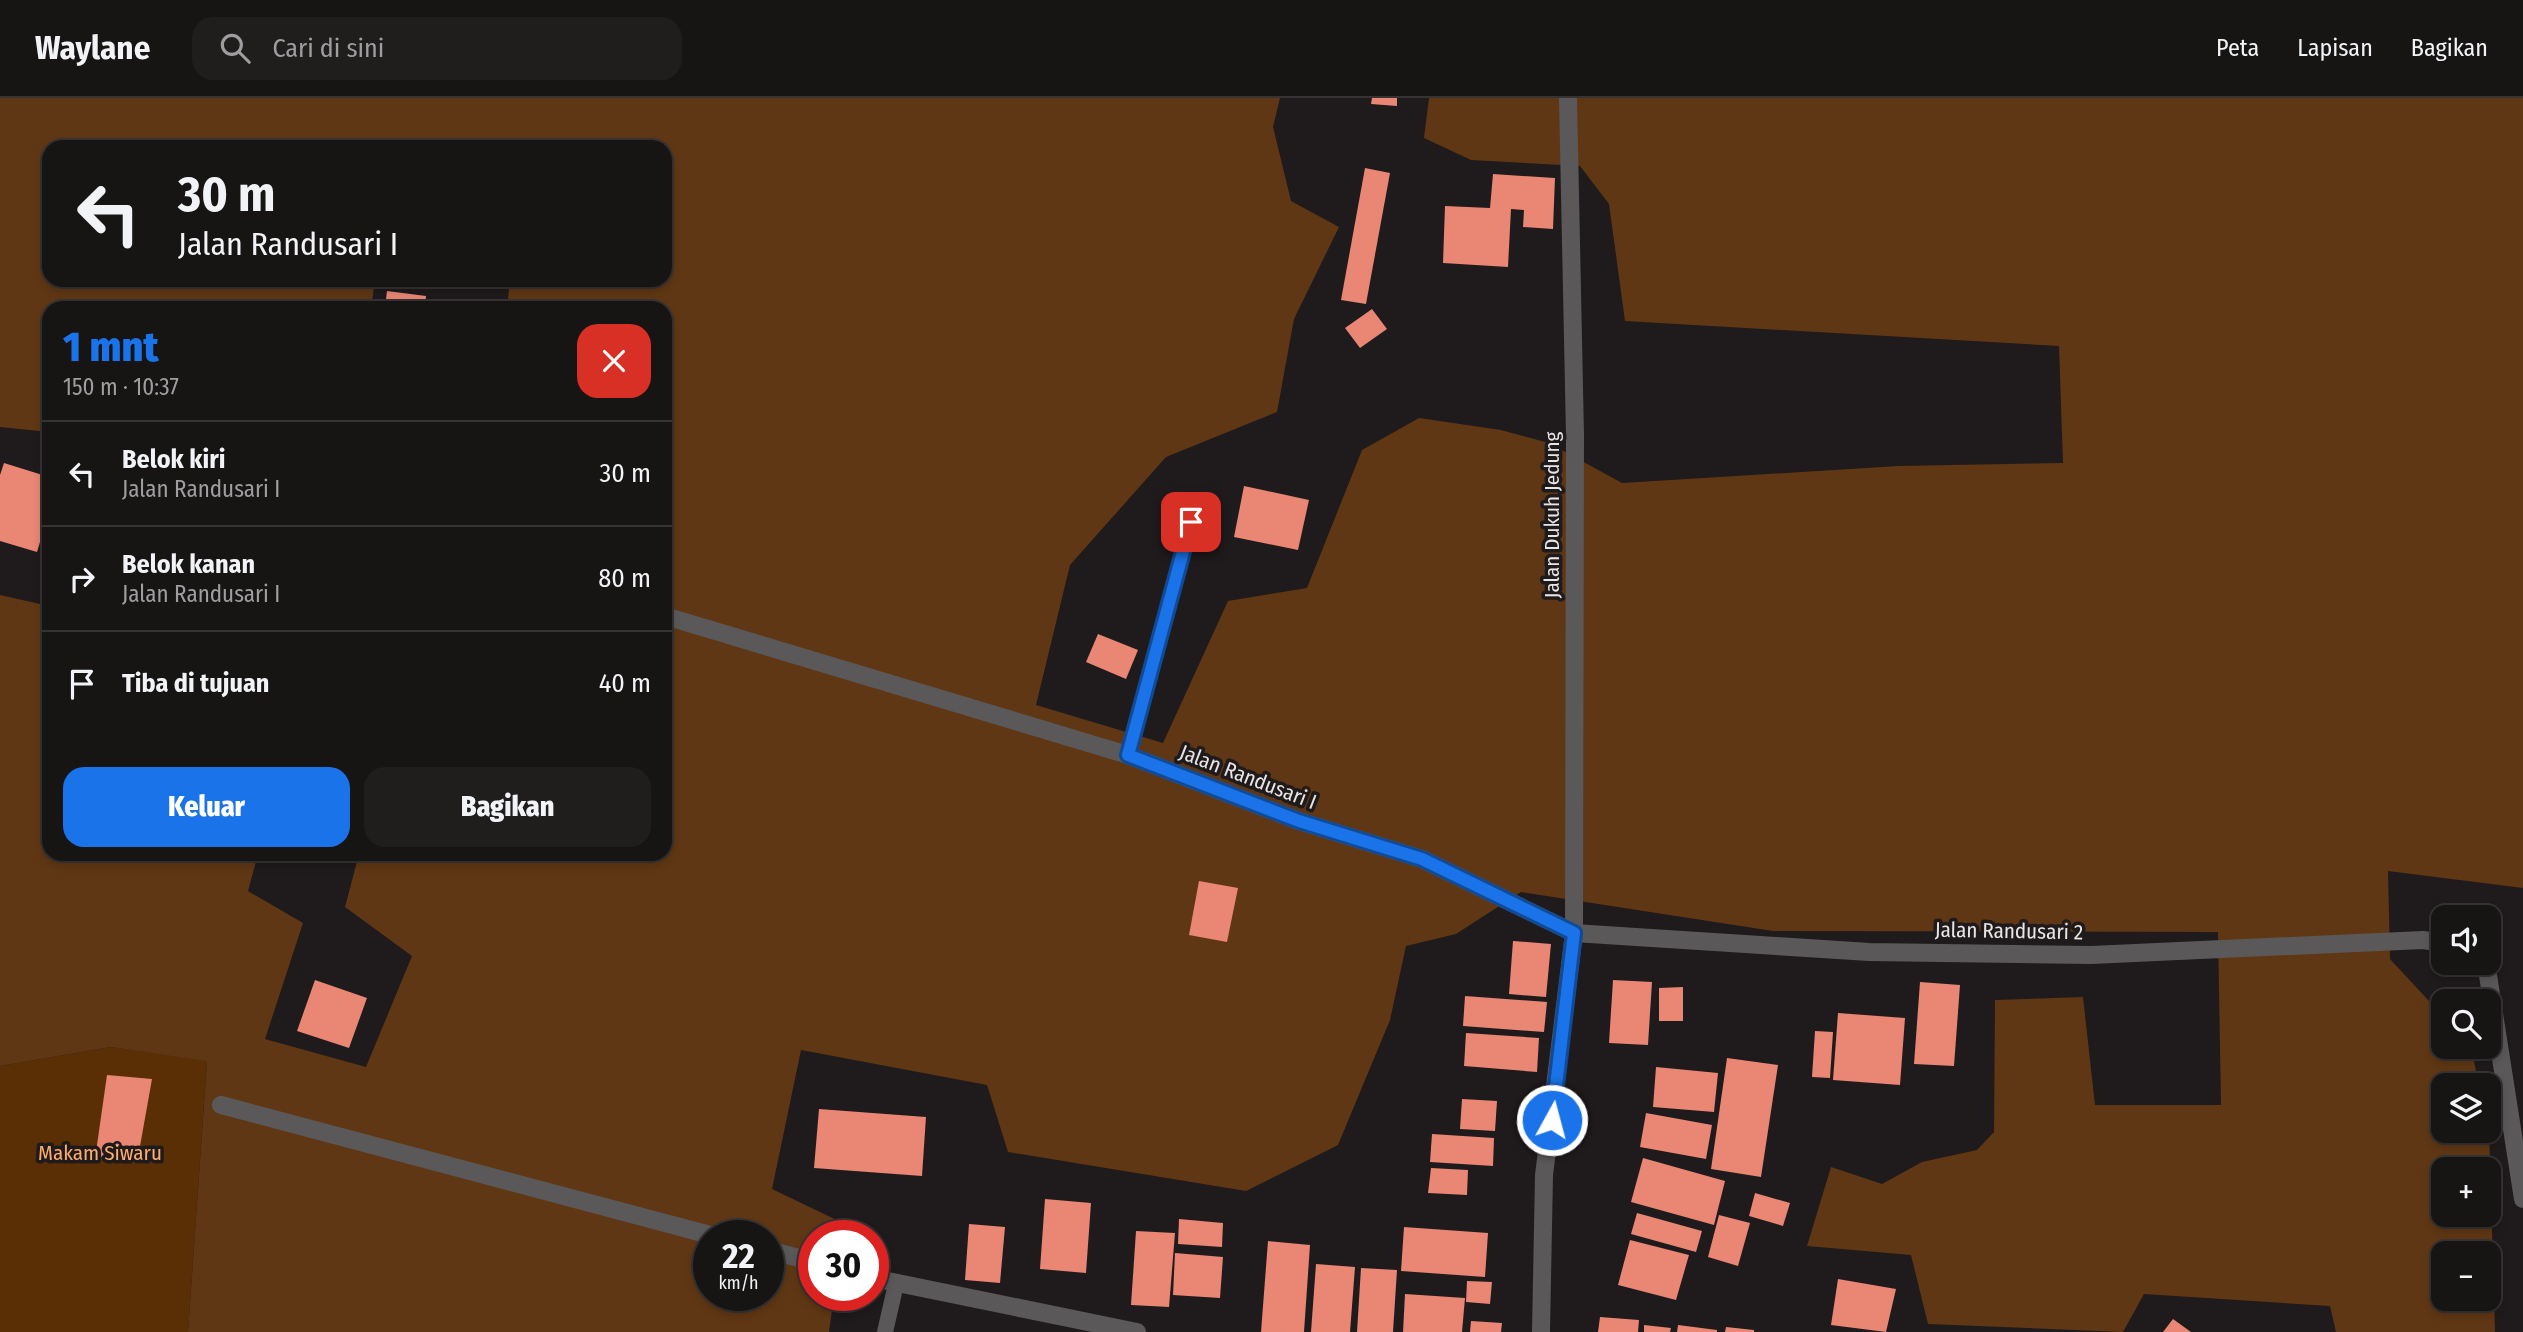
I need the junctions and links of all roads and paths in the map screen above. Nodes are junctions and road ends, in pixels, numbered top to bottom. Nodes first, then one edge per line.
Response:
1 (1568, 98) edge
2 (1191, 522) dead end
3 (672, 618) edge
4 (1128, 755) junction
5 (1574, 933) junction
6 (2431, 941) edge
7 (2488, 975) edge
8 (221, 1105) dead end
9 (2523, 1199) edge
10 (693, 1230) edge
11 (889, 1282) edge
12 (896, 1284) junction
13 (885, 1332) edge
14 (1137, 1332) edge
15 (1541, 1332) edge

1 - 5 street, Jalan Dukuh Jedung
2 - 4 lane
3 - 4 street, Jalan Randusari I
4 - 5 street, Jalan Randusari I
5 - 6 street, Jalan Randusari 2
5 - 15 street, Jalan Dukuh Jedung
7 - 9 street
8 - 10 street
11 - 12 street
12 - 13 lane
12 - 14 street

